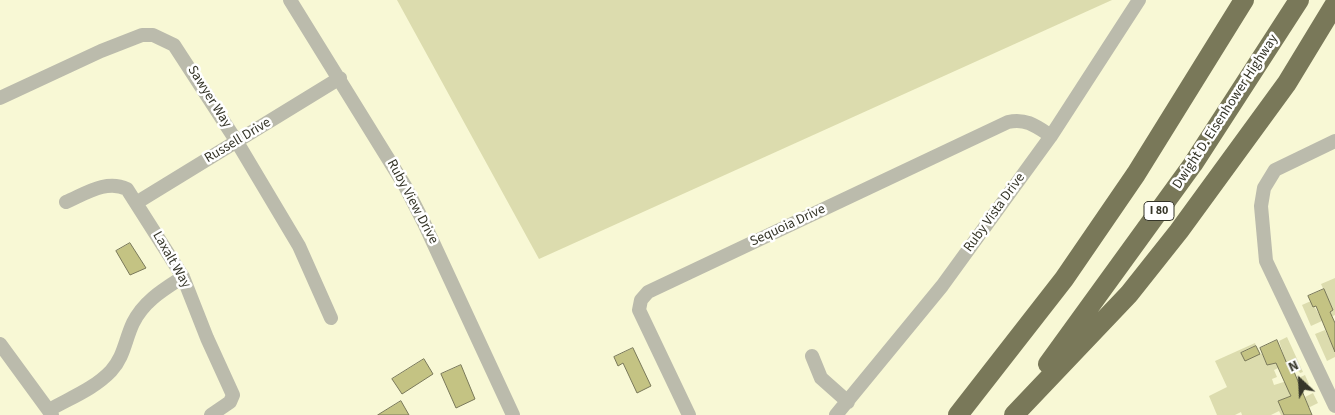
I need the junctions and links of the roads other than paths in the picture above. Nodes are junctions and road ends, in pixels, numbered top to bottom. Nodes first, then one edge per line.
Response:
1 (290, 0) edge
2 (1139, 0) edge
3 (1228, 0) edge
4 (1244, 0) edge
5 (1299, 0) edge
6 (1335, 4) edge
7 (340, 78) junction
8 (0, 98) edge
9 (1051, 136) junction
10 (1335, 141) edge
11 (237, 142) junction
12 (1136, 174) junction
13 (66, 202) dead end
14 (136, 203) junction
15 (183, 277) junction
16 (331, 318) dead end
17 (0, 344) edge
18 (812, 356) dead end
19 (848, 402) junction
20 (1335, 406) edge
21 (50, 412) edge
22 (211, 415) edge
23 (513, 415) edge
24 (689, 415) edge
25 (836, 415) edge
26 (958, 415) edge
27 (1008, 415) edge
28 (1014, 415) edge

1 - 7 street, Ruby View Drive
2 - 9 street, Ruby Vista Drive
3 - 12 highway
4 - 12 highway
5 - 27 highway, Dwight D. Eisenhower Highway / I 80
6 - 28 highway
7 - 11 street, Russell Drive
7 - 23 street, Ruby View Drive
8 - 11 street, Sawyer Way
9 - 19 street, Ruby Vista Drive
9 - 24 street, Sequoia Drive
10 - 20 street
11 - 14 street, Russell Drive
11 - 16 street, Sawyer Way
12 - 26 highway
13 - 14 street, Laxalt Way
14 - 15 street, Laxalt Way
15 - 21 street
15 - 22 street, Laxalt Way
17 - 21 street
18 - 19 street
19 - 25 street, Ruby Vista Drive

